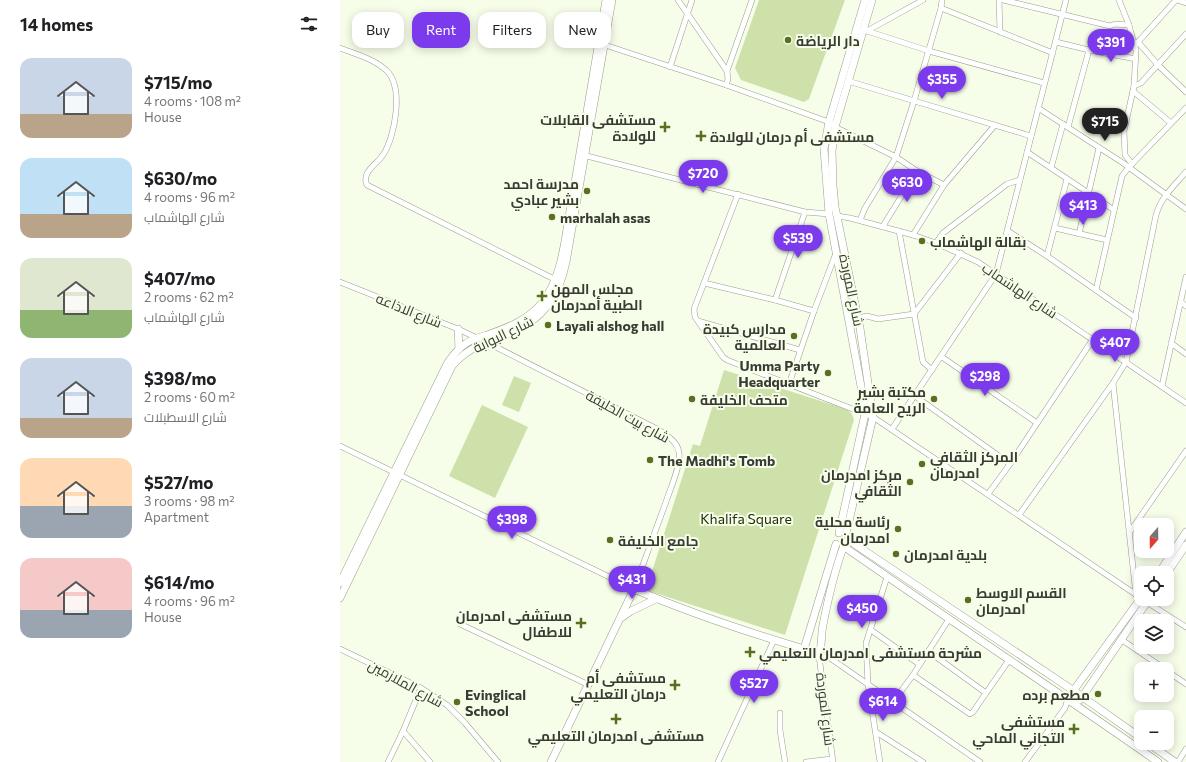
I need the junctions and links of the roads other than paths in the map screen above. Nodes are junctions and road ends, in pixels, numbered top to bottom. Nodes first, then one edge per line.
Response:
1 (606, 0) edge
2 (612, 0) edge
3 (678, 0) edge
4 (692, 0) edge
5 (752, 0) edge
6 (865, 0) edge
7 (872, 0) edge
8 (923, 0) edge
9 (942, 0) edge
10 (999, 0) edge
11 (1003, 0) edge
12 (1030, 0) edge
13 (1066, 0) edge
14 (1119, 0) edge
15 (1177, 0) edge
16 (1186, 3) edge
17 (1028, 6) junction
18 (941, 8) junction
19 (605, 12) edge
20 (609, 12) edge
21 (688, 14) junction
22 (1062, 14) junction
23 (1129, 25) junction
24 (862, 31) junction
25 (1000, 32) junction
26 (1186, 35) edge
27 (1056, 42) junction
28 (1137, 44) junction
29 (611, 47) edge
30 (340, 48) edge
31 (600, 48) edge
32 (1089, 50) junction
33 (929, 51) junction
34 (1052, 54) junction
35 (1136, 58) junction
36 (1158, 65) junction
37 (670, 67) junction
38 (727, 71) junction
39 (848, 81) junction
40 (1044, 82) junction
41 (726, 85) junction
42 (1133, 88) junction
43 (1186, 92) edge
44 (914, 101) junction
45 (1038, 108) junction
46 (1186, 108) edge
47 (829, 122) junction
48 (1171, 123) junction
49 (996, 125) junction
50 (1066, 126) junction
51 (835, 127) junction
52 (1031, 136) junction
53 (1098, 148) junction
54 (1028, 152) junction
55 (583, 154) junction
56 (896, 157) junction
57 (1130, 166) junction
58 (1051, 168) junction
59 (916, 171) junction
60 (1186, 172) edge
61 (1067, 179) junction
62 (1020, 180) junction
63 (944, 185) junction
64 (1088, 193) junction
65 (738, 194) junction
66 (1166, 195) junction
67 (1186, 209) edge
68 (1114, 210) junction
69 (805, 212) junction
70 (833, 215) junction
71 (860, 220) junction
72 (883, 226) junction
73 (1055, 228) junction
74 (899, 231) junction
75 (1008, 231) junction
76 (1080, 234) junction
77 (914, 235) junction
78 (1108, 240) junction
79 (936, 243) junction
80 (836, 253) junction
81 (961, 253) junction
82 (1047, 256) junction
83 (996, 274) junction
84 (1186, 277) edge
85 (556, 280) junction
86 (340, 282) edge
87 (704, 283) junction
88 (1096, 290) junction
89 (775, 300) junction
90 (1180, 302) junction
91 (1186, 306) edge
92 (814, 311) junction
93 (914, 314) junction
94 (858, 318) junction
95 (1136, 318) junction
96 (698, 321) junction
97 (860, 328) junction
98 (458, 329) junction
99 (851, 331) junction
100 (477, 338) junction
101 (1093, 339) junction
102 (485, 342) junction
103 (1171, 344) junction
104 (459, 349) junction
105 (800, 350) junction
106 (1186, 354) edge
107 (942, 357) junction
108 (1126, 362) junction
109 (932, 370) junction
110 (1113, 383) junction
111 (789, 384) junction
112 (1162, 386) junction
113 (915, 396) junction
114 (1186, 403) edge
115 (866, 414) junction
116 (873, 417) junction
117 (1037, 423) junction
118 (892, 430) junction
119 (340, 446) edge
120 (1186, 451) edge
121 (1010, 464) junction
122 (396, 474) junction
123 (988, 494) junction
124 (1019, 515) junction
125 (1186, 532) edge
126 (843, 533) junction
127 (1129, 533) junction
128 (850, 541) junction
129 (836, 544) junction
130 (1186, 545) edge
131 (844, 548) junction
132 (885, 564) junction
133 (1136, 566) edge
134 (1164, 566) edge
135 (1172, 566) edge
136 (879, 572) junction
137 (887, 577) junction
138 (340, 583) edge
139 (634, 589) junction
140 (1134, 593) edge
141 (340, 598) edge
142 (656, 599) junction
143 (1138, 606) edge
144 (1139, 606) edge
145 (1154, 606) edge
146 (620, 619) junction
147 (949, 619) junction
148 (460, 624) dead end
149 (1186, 627) edge
150 (871, 630) junction
151 (774, 640) junction
152 (1122, 640) junction
153 (340, 649) edge
154 (804, 649) junction
155 (928, 651) junction
156 (819, 656) junction
157 (1009, 660) junction
158 (1154, 662) edge
159 (919, 664) junction
160 (913, 675) junction
161 (1174, 676) edge
162 (868, 684) junction
163 (1186, 684) edge
164 (589, 685) junction
165 (421, 688) junction
166 (1074, 691) junction
167 (986, 693) junction
168 (1083, 697) junction
169 (1068, 699) junction
170 (893, 702) junction
171 (1076, 705) junction
172 (1065, 708) junction
173 (780, 713) dead end
174 (403, 732) junction
175 (876, 732) junction
176 (1134, 733) edge
177 (1186, 749) edge
178 (1158, 750) edge
179 (832, 760) edge
180 (388, 762) edge
181 (430, 762) edge
182 (498, 762) edge
183 (551, 762) edge
184 (718, 762) edge
185 (785, 762) edge
186 (806, 762) edge
187 (880, 762) edge
188 (923, 762) edge
189 (980, 762) edge
190 (1025, 762) edge
191 (1158, 762) edge
192 (1176, 762) edge

1 - 19 main road, شارع البوابة
2 - 20 main road, شارع البوابة
3 - 21 street
4 - 21 street
5 - 38 street
6 - 24 main road, شارع الموردة
7 - 24 main road, شارع الموردة
8 - 24 street
9 - 18 street
10 - 25 street
11 - 17 street
12 - 17 street
13 - 22 street
14 - 23 street
15 - 16 street
15 - 28 street
17 - 22 street
18 - 25 street
18 - 33 street
21 - 37 street
21 - 38 street
22 - 23 street
22 - 27 street
23 - 28 street
24 - 33 street
24 - 39 main road, شارع الموردة
24 - 47 main road, شارع الموردة
25 - 34 street
26 - 36 street
27 - 32 street
27 - 34 street
28 - 35 street
28 - 36 street
29 - 37 street
30 - 85 street
31 - 55 main road, شارع البوابة
32 - 35 street
32 - 50 street
33 - 40 street
33 - 44 street
34 - 40 street
35 - 42 street
36 - 42 street
36 - 43 street
37 - 41 street
38 - 41 street
39 - 44 street
39 - 51 main road, شارع الموردة
40 - 45 street
41 - 47 street
42 - 48 street
42 - 57 street
44 - 49 street
44 - 56 street
45 - 50 street
45 - 52 street
46 - 48 street
47 - 51 street
47 - 70 main road, شارع الموردة
48 - 57 street
49 - 52 street
49 - 63 street
50 - 53 street
50 - 58 street
51 - 56 street
51 - 70 main road, شارع الموردة
52 - 54 street
53 - 57 street
53 - 64 street
54 - 58 street
54 - 62 street
55 - 65 street, شارع الهاشماب
55 - 85 main road, شارع البوابة
55 - 102 main road, شارع البوابة
56 - 59 street
56 - 71 street
57 - 66 street
57 - 68 street
58 - 61 street
59 - 63 street
59 - 72 street
60 - 66 street
61 - 64 street
61 - 73 street
62 - 75 street
62 - 79 street
63 - 77 street
64 - 68 street
64 - 76 street
65 - 69 street, شارع الهاشماب
65 - 87 street
66 - 67 street
66 - 95 street
68 - 78 street
69 - 70 street, شارع الهاشماب
69 - 89 street
70 - 71 street, شارع الهاشماب
70 - 80 main road, شارع الموردة
70 - 94 main road, شارع الموردة
71 - 72 street, شارع الهاشماب
72 - 74 street, شارع الهاشماب
73 - 76 street
73 - 82 street
74 - 77 street, شارع الهاشماب
74 - 93 street
75 - 82 street
75 - 83 street
76 - 78 street
77 - 79 street, شارع الهاشماب
78 - 88 street
79 - 81 street, شارع الهاشماب
80 - 92 street
80 - 99 main road, شارع الموردة
81 - 83 street, شارع الهاشماب
81 - 93 street
82 - 88 street
83 - 101 street, شارع الهاشماب
83 - 107 street
84 - 90 street
85 - 100 main road, شارع البوابة
86 - 98 street, شارع الاذاعه
87 - 89 street
87 - 96 street
88 - 95 street
89 - 92 street
90 - 91 street
90 - 103 street
92 - 105 street
93 - 94 street
93 - 109 street
94 - 97 main road, شارع الموردة
95 - 108 street
96 - 105 street
96 - 111 street
97 - 99 main road
97 - 116 main road, شارع الموردة
98 - 100 street, شارع الاذاعه
98 - 104 main road
99 - 115 main road, شارع الموردة
100 - 102 street, شارع الاذاعه
100 - 104 main road, شارع البوابة
101 - 108 street, شارع الهاشماب
101 - 117 street
102 - 122 main road, شارع البوابة
102 - 139 street, شارع بيت الخليفة
103 - 106 street
103 - 112 street
104 - 122 main road, شارع البوابة
105 - 111 street
107 - 109 street
107 - 117 street
108 - 110 street
108 - 112 street, شارع الهاشماب
109 - 113 street
110 - 124 street
110 - 127 street
111 - 115 street
112 - 114 street, شارع الهاشماب
113 - 118 street
113 - 121 street
115 - 116 street
115 - 126 main road, شارع الموردة
116 - 118 street
116 - 126 main road, شارع الموردة
117 - 121 street
118 - 123 street
119 - 122 street
120 - 127 street
121 - 123 street
122 - 138 main road, شارع البوابة
122 - 139 street
122 - 141 main road, شارع البوابة
123 - 124 street
124 - 140 street
125 - 134 main road
126 - 128 main road
126 - 129 main road
127 - 133 street
128 - 131 main road
128 - 132 main road
129 - 131 main road
129 - 154 main road
130 - 135 main road
131 - 136 main road
131 - 156 main road
132 - 136 main road
132 - 166 main road
136 - 137 main road
137 - 147 main road
137 - 150 street
139 - 142 main road
139 - 146 main road
142 - 146 main road
142 - 151 main road
143 - 166 main road
144 - 152 main road
145 - 149 street
146 - 164 main road
147 - 155 street
147 - 157 main road
148 - 164 street
150 - 159 street
150 - 162 street
151 - 154 main road
151 - 184 street
152 - 158 street
152 - 168 main road
153 - 165 street, شارع الملازمين
154 - 156 main road
155 - 159 street
155 - 167 street
156 - 162 street
156 - 179 street, شارع الموردة
157 - 167 street
157 - 169 main road
159 - 160 street
160 - 167 street
160 - 170 street
161 - 163 street
162 - 170 street
162 - 175 street
164 - 183 main road
165 - 174 street
165 - 182 street, شارع الملازمين
166 - 168 main road
166 - 169 main road
168 - 171 main road
168 - 176 main road
169 - 171 main road
169 - 172 street
170 - 189 street
171 - 172 street
171 - 191 main road
172 - 190 street
173 - 185 street
174 - 180 street
174 - 181 street
175 - 187 street
175 - 188 street
177 - 192 street
178 - 192 main road
179 - 186 street

